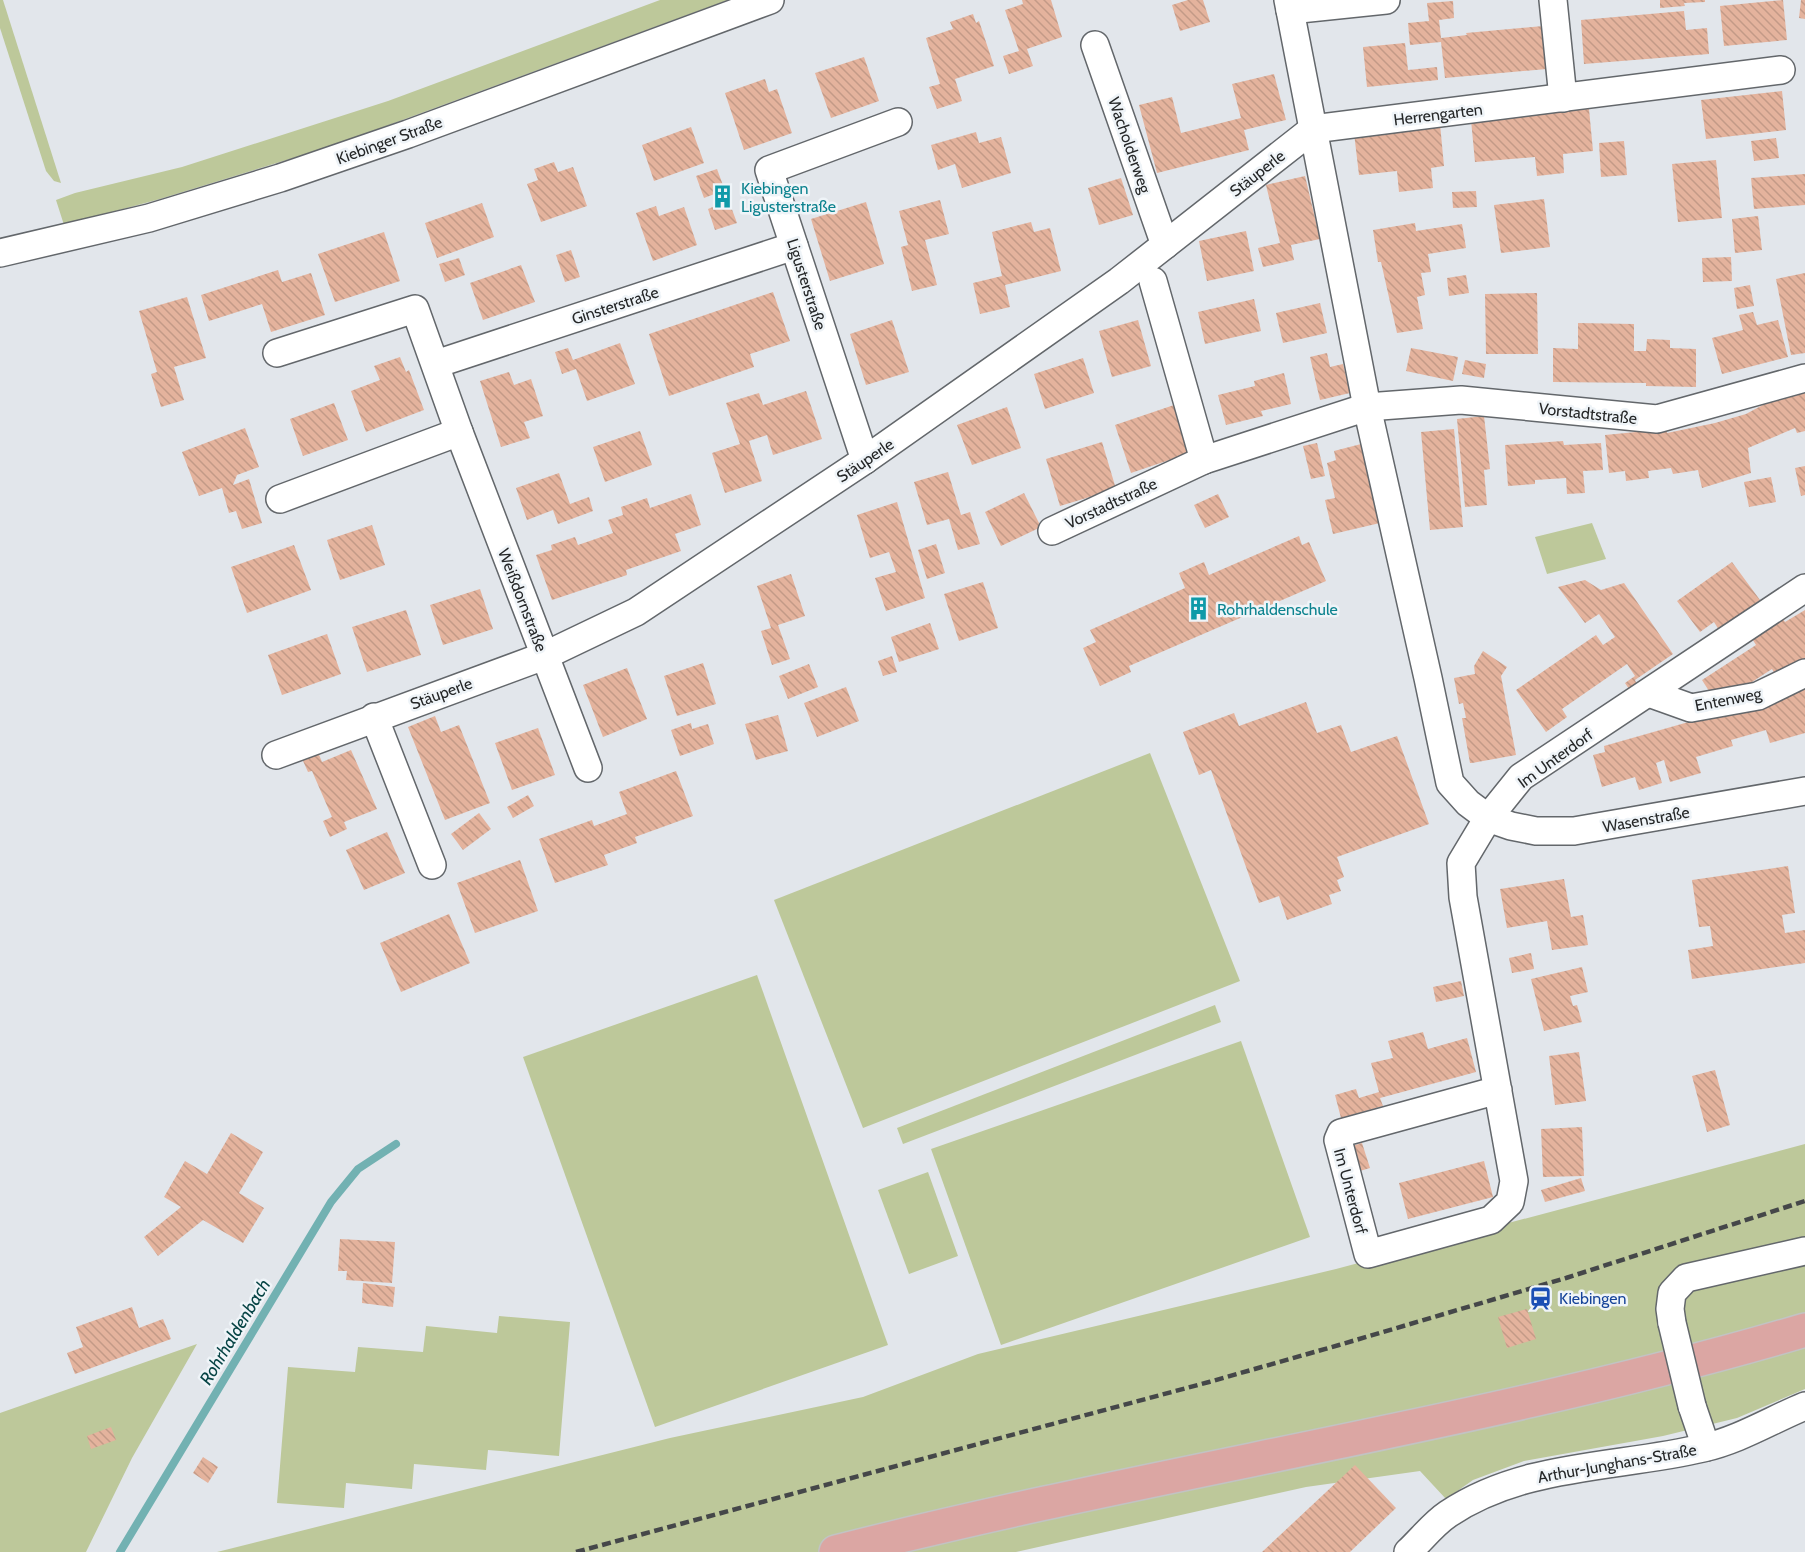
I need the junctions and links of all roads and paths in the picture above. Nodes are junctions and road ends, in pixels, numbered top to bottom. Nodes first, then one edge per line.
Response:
1 (770, 0) edge
2 (1386, 0) edge
3 (1553, 0) edge
4 (1289, 5) edge
5 (1095, 45) dead end
6 (1781, 70) dead end
7 (1563, 98) junction
8 (898, 123) dead end
9 (1313, 129) junction
10 (1166, 245) junction
11 (794, 246) junction
12 (0, 253) edge
13 (1153, 281) dead end
14 (277, 353) dead end
15 (436, 364) junction
16 (1805, 378) edge
17 (1366, 406) junction
18 (459, 432) junction
19 (866, 460) junction
20 (1204, 460) junction
21 (280, 499) dead end
22 (1052, 531) dead end
23 (1805, 588) edge
24 (544, 656) junction
25 (1805, 674) edge
26 (1649, 693) junction
27 (374, 717) junction
28 (276, 755) dead end
29 (588, 768) dead end
30 (1805, 791) edge
31 (1488, 818) junction
32 (432, 865) dead end
33 (1498, 1090) junction
34 (1805, 1251) edge
35 (1805, 1330) edge
36 (1805, 1406) edge
37 (1706, 1448) junction
38 (836, 1552) edge
39 (1408, 1552) edge

1 - 12 street, Kiebinger Straße
2 - 4 street
3 - 7 street
4 - 9 street
5 - 10 street, Wacholderweg
6 - 7 street, Herrengarten
7 - 9 street, Herrengarten
8 - 11 street, Ligusterstraße
9 - 10 street, Stäuperle
9 - 17 street
10 - 19 street, Stäuperle
11 - 15 street, Ginsterstraße
11 - 19 street, Ligusterstraße
13 - 20 street
14 - 15 street, Weißdornstraße
15 - 18 street, Weißdornstraße
16 - 17 street, Vorstadtstraße
17 - 20 street, Vorstadtstraße
17 - 31 street
18 - 21 street
18 - 24 street, Weißdornstraße
19 - 24 street, Stäuperle
20 - 22 street, Vorstadtstraße
23 - 26 street, Im Unterdorf
24 - 27 street, Stäuperle
24 - 29 street, Weißdornstraße
25 - 26 street, Entenweg
26 - 31 street, Im Unterdorf
27 - 28 street, Stäuperle
27 - 32 street
30 - 31 street, Wasenstraße
31 - 33 street, Im Unterdorf
33 - 33 street, Im Unterdorf
34 - 37 street, Arthur-Junghans-Straße, bridge
35 - 38 main road
36 - 37 street, Arthur-Junghans-Straße
37 - 39 street, Arthur-Junghans-Straße

